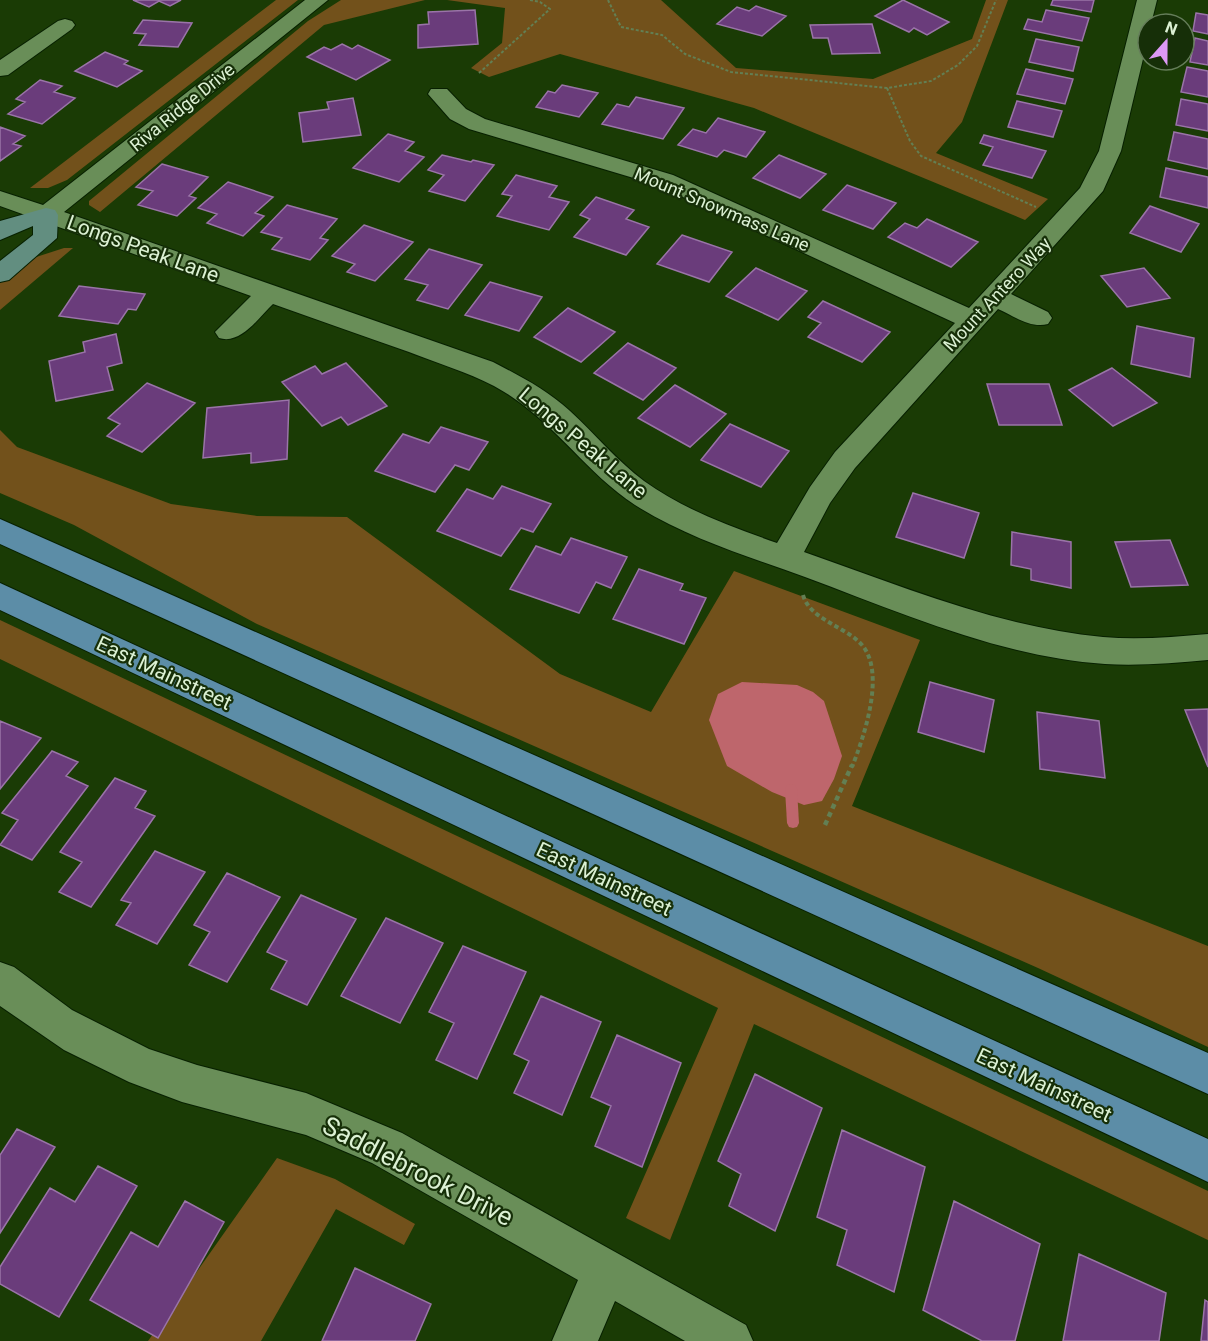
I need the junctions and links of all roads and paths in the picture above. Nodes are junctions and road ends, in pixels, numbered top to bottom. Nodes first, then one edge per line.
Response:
1 (318, 0) edge
2 (530, 0) edge
3 (608, 0) edge
4 (996, 0) edge
5 (1147, 0) edge
6 (541, 1) edge
7 (65, 25) dead end
8 (0, 70) edge
9 (478, 73) dead end
10 (887, 88) junction
11 (439, 93) dead end
12 (0, 198) edge
13 (1042, 210) dead end
14 (46, 215) junction
15 (0, 232) edge
16 (0, 274) edge
17 (268, 294) junction
18 (995, 297) junction
19 (1039, 318) dead end
20 (972, 320) junction
21 (228, 332) dead end
22 (0, 531) edge
23 (785, 557) junction
24 (803, 592) dead end
25 (0, 596) edge
26 (1208, 647) edge
27 (825, 825) dead end
28 (0, 981) edge
29 (1208, 1074) edge
30 (1208, 1161) edge
31 (604, 1270) junction
32 (575, 1341) edge
33 (730, 1341) edge

1 - 14 street, Riva Ridge Drive
2 - 6 path
3 - 10 path
4 - 10 path
5 - 18 street, Mount Antero Way
6 - 9 path
7 - 8 street
10 - 13 path
11 - 20 street, Mount Snowmass Lane
12 - 14 street, Longs Peak Lane
14 - 15 street, Riva Ridge Drive
14 - 16 street
14 - 17 street, Longs Peak Lane
17 - 21 street
17 - 23 street, Longs Peak Lane
18 - 19 street
18 - 20 street, Mount Antero Way
20 - 23 street, Mount Antero Way
22 - 29 main road
23 - 26 street, Longs Peak Lane
24 - 27 path
25 - 30 main road, East Mainstreet
28 - 31 street, Saddlebrook Drive
31 - 32 street
31 - 33 street, Saddlebrook Drive

